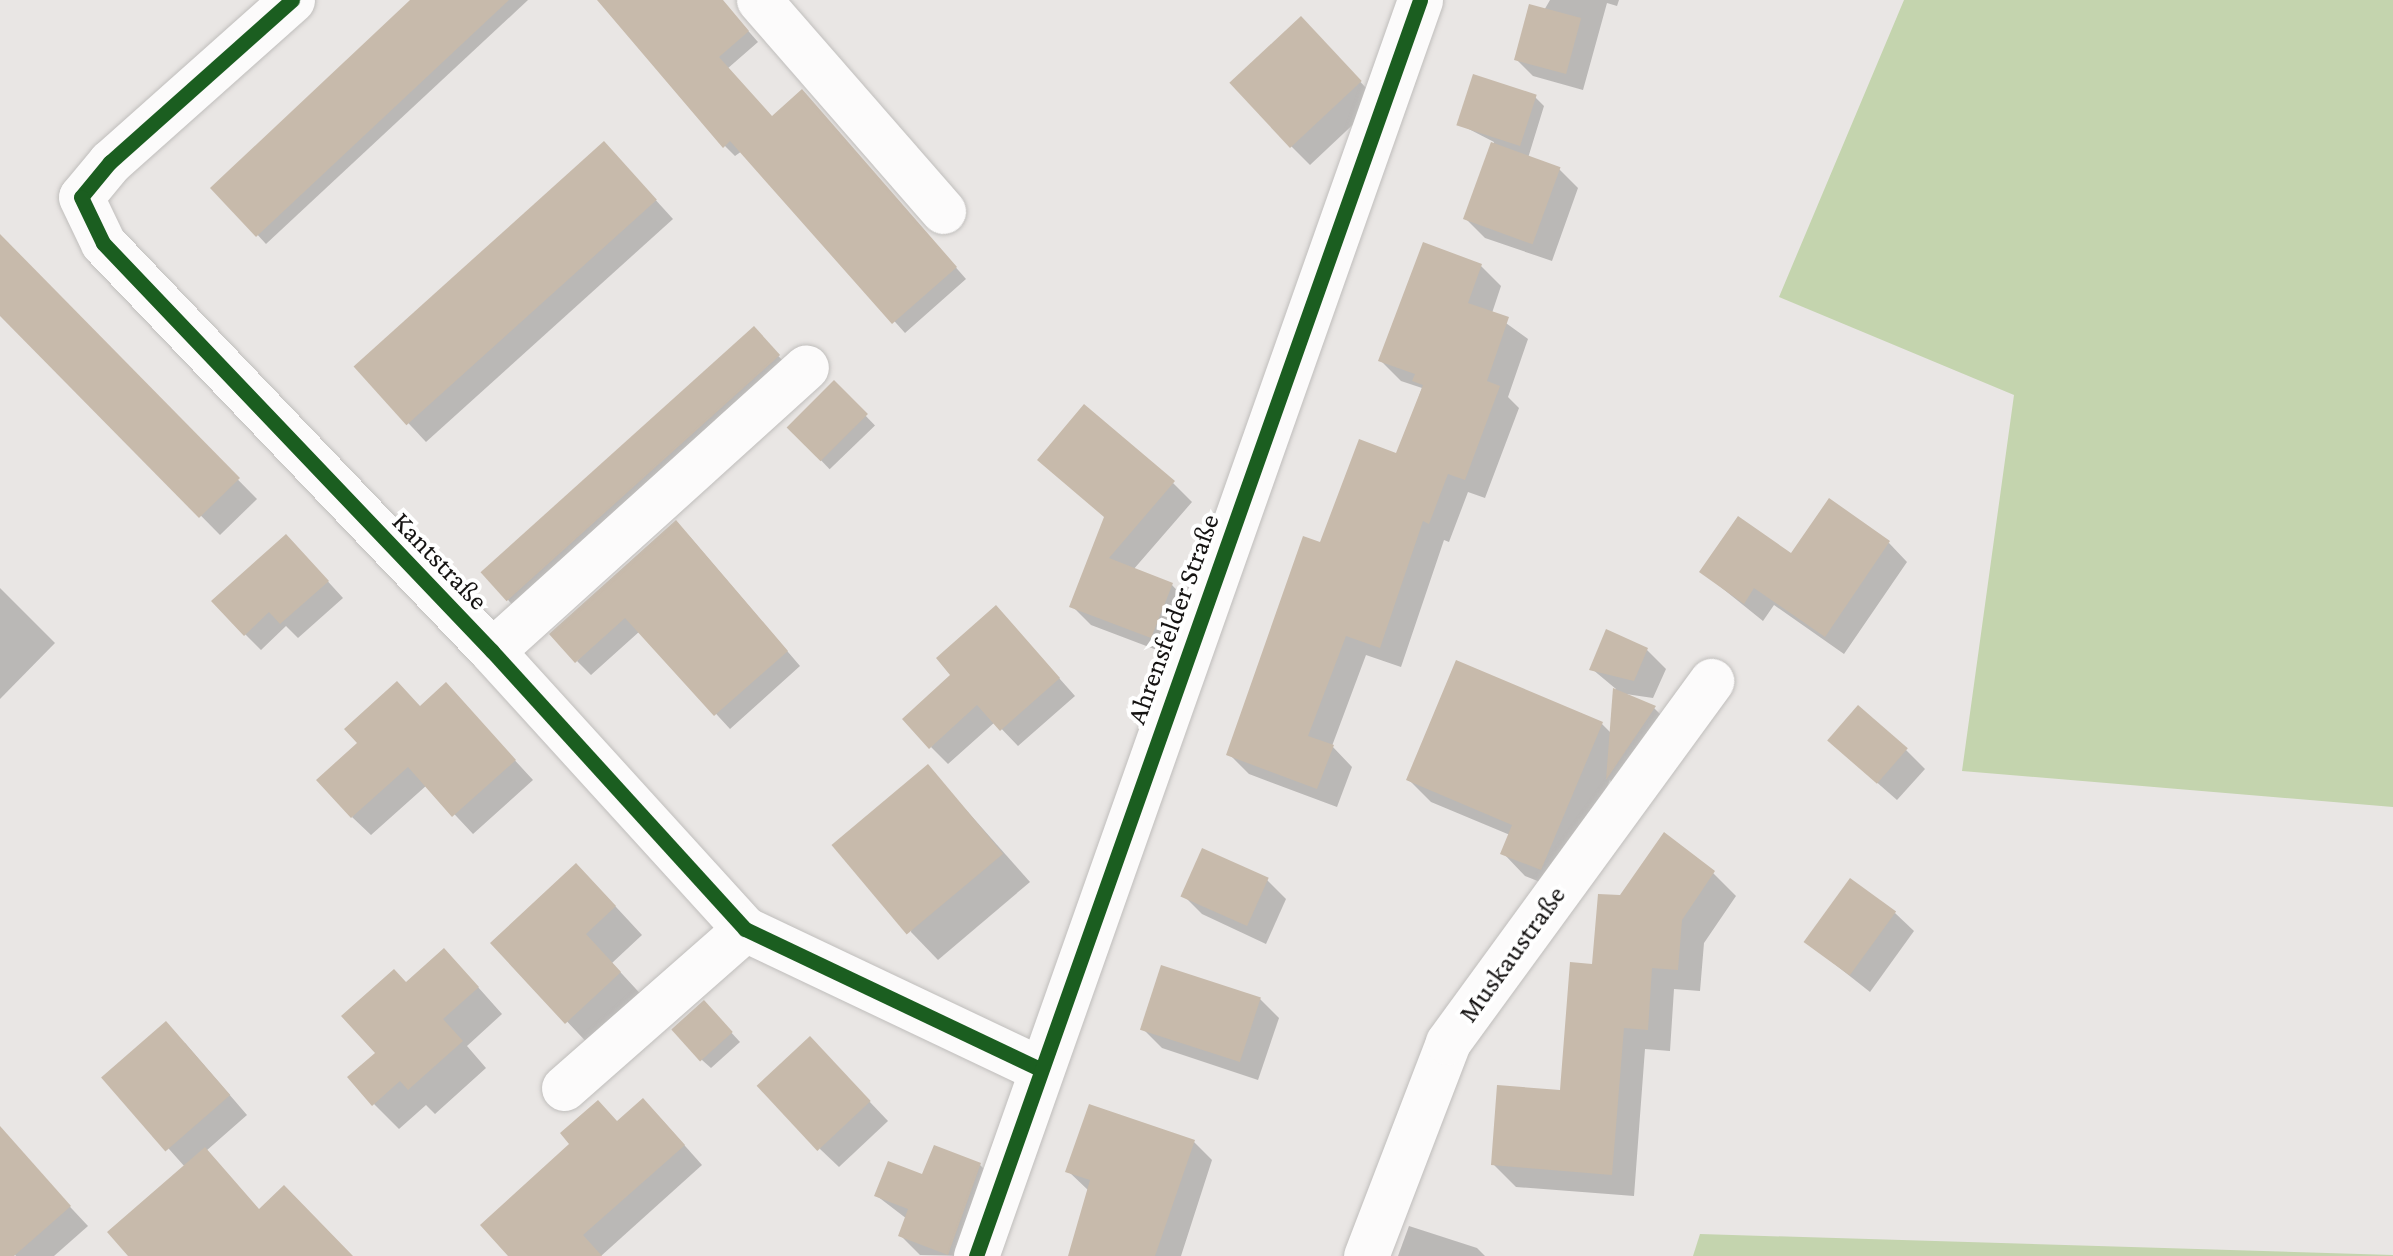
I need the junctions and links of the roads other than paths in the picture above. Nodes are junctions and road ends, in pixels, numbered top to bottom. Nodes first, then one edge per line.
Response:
1 (292, 0) edge
2 (759, 0) edge
3 (1420, 0) edge
4 (943, 211) dead end
5 (806, 367) dead end
6 (492, 651) junction
7 (1710, 681) dead end
8 (745, 929) junction
9 (1040, 1068) junction
10 (564, 1088) dead end
11 (976, 1256) edge
12 (1366, 1256) edge

1 - 6 street, Kantstraße
2 - 4 street
3 - 9 street, Ahrensfelder Straße
5 - 6 street
6 - 8 street, Kantstraße
7 - 12 street, Muskaustraße
8 - 9 street, Kantstraße
8 - 10 street
9 - 11 street, Ahrensfelder Straße

